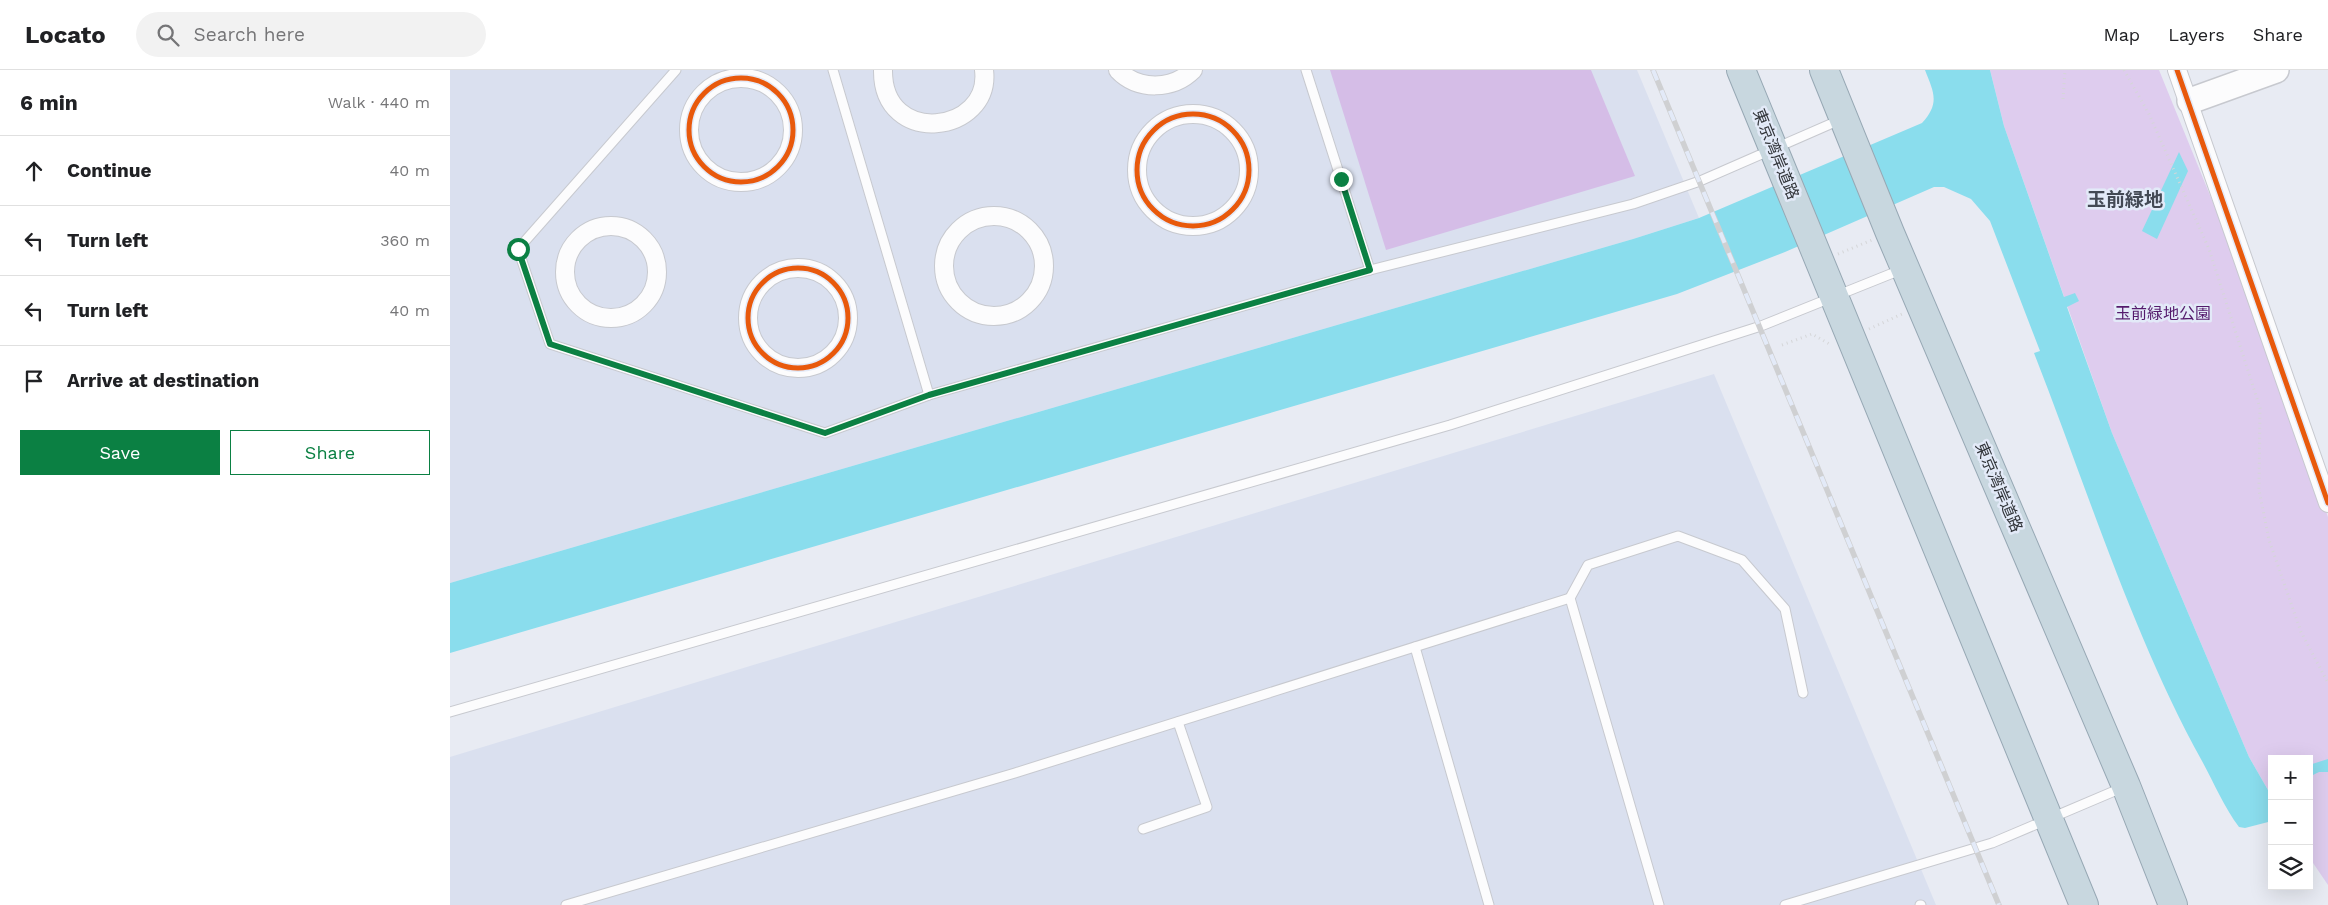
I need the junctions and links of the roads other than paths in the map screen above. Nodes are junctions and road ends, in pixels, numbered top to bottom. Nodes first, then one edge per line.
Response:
1 (676, 70) edge
2 (833, 70) edge
3 (883, 70) edge
4 (984, 70) edge
5 (1118, 70) edge
6 (1193, 70) edge
7 (1306, 70) edge
8 (1741, 70) edge
9 (1824, 70) edge
10 (2177, 70) edge
11 (2276, 70) edge
12 (2190, 101) junction
13 (691, 117) joint
14 (1844, 118) junction
15 (1774, 148) junction
16 (1140, 150) joint
17 (946, 252) joint
18 (1905, 268) junction
19 (1370, 270) junction
20 (565, 275) joint
21 (1834, 297) junction
22 (748, 316) joint
23 (929, 395) junction
24 (2328, 503) edge
25 (1570, 598) junction
26 (1415, 647) junction
27 (1803, 693) dead end
28 (450, 712) edge
29 (1178, 722) junction
30 (2126, 786) junction
31 (2048, 821) junction
32 (1143, 829) dead end
33 (566, 905) edge
34 (1489, 905) edge
35 (1659, 905) edge
36 (1785, 905) edge
37 (2084, 905) edge
38 (2173, 905) edge

1 - 23 lane
2 - 23 lane
3 - 4 street
5 - 6 street
7 - 19 lane
8 - 15 highway, 東京湾岸道路
9 - 14 highway, 東京湾岸道路
10 - 12 street
11 - 12 street
12 - 24 street
13 - 13 street
14 - 15 lane
14 - 18 highway, 東京湾岸道路
15 - 19 lane
15 - 21 highway, 東京湾岸道路
16 - 16 street
17 - 17 street
18 - 21 lane
18 - 30 highway, 東京湾岸道路
19 - 23 lane
20 - 20 street
21 - 28 lane
21 - 31 highway, 東京湾岸道路
22 - 22 street
25 - 26 lane
25 - 27 lane
25 - 35 lane
26 - 29 lane
26 - 34 lane
29 - 32 lane
29 - 33 lane
30 - 31 lane
30 - 38 highway, 東京湾岸道路
31 - 36 lane
31 - 37 highway, 東京湾岸道路

